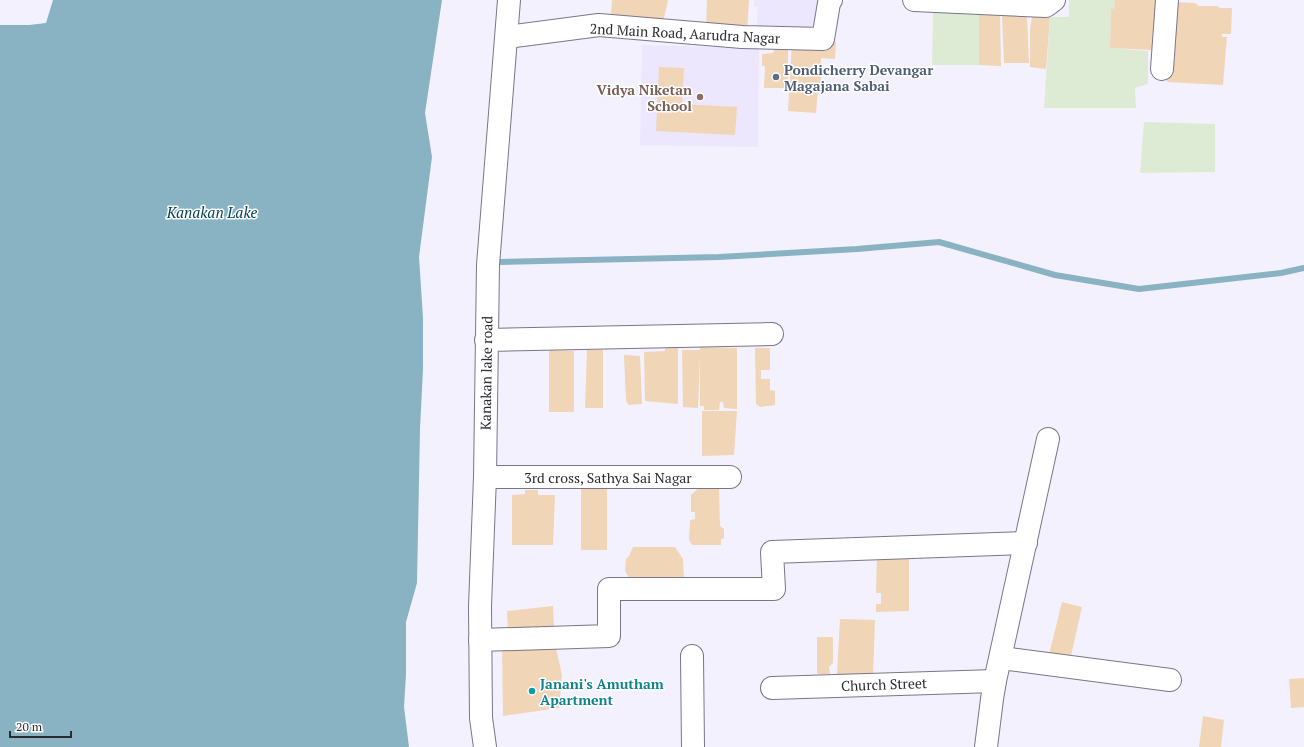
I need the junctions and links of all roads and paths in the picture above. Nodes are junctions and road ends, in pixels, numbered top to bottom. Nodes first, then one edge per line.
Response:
1 (509, 0) edge
2 (832, 0) edge
3 (922, 0) edge
4 (1054, 0) edge
5 (1167, 0) edge
6 (507, 36) junction
7 (1162, 69) dead end
8 (772, 334) dead end
9 (486, 340) junction
10 (1048, 439) dead end
11 (485, 476) junction
12 (730, 476) dead end
13 (1026, 543) junction
14 (480, 640) junction
15 (692, 656) dead end
16 (1000, 658) junction
17 (1170, 680) dead end
18 (996, 681) junction
19 (772, 688) dead end
20 (485, 747) edge
21 (693, 747) edge
22 (986, 747) edge

1 - 6 street, Kanakan lake road
2 - 6 street, 2nd Main Road, Aarudra Nagar
3 - 4 street
5 - 7 street
6 - 9 street, Kanakan lake road
8 - 9 street
9 - 11 street, Kanakan lake road
10 - 13 street
11 - 12 street, 3rd cross, Sathya Sai Nagar
11 - 14 street, Kanakan lake road
13 - 14 street
13 - 16 street
14 - 20 street, Kanakan lake road
15 - 21 street
16 - 17 street
16 - 18 street
18 - 19 street, Church Street
18 - 22 street

